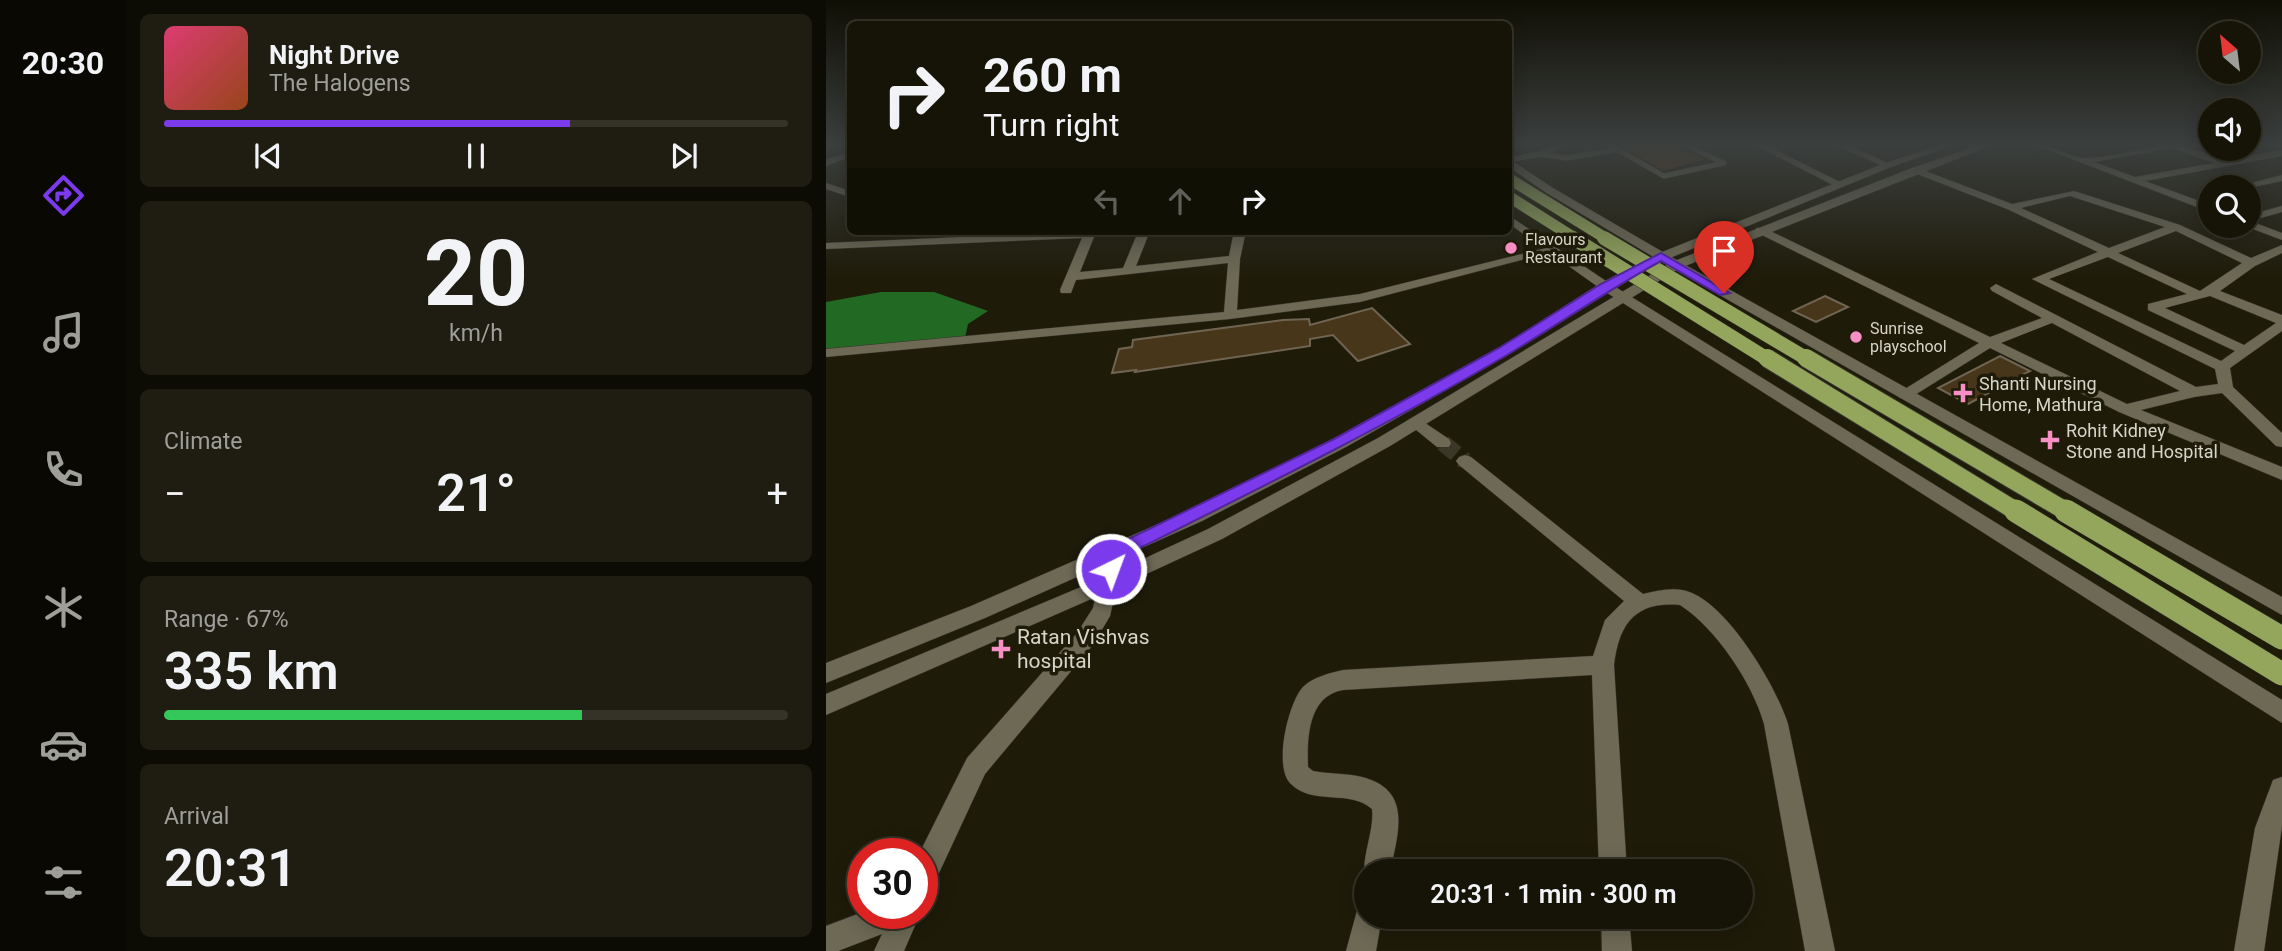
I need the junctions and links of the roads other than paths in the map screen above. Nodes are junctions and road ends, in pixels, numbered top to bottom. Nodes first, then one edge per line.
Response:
1 (1526, 188) edge
2 (1547, 188) edge
3 (1833, 188) edge
4 (1868, 188) edge
5 (1964, 188) edge
6 (2156, 188) edge
7 (2198, 197) edge
8 (1512, 199) edge
9 (2186, 200) junction
10 (2198, 204) edge
11 (2011, 206) junction
12 (2282, 209) edge
13 (2261, 215) edge
14 (1512, 221) edge
15 (2176, 227) junction
16 (2261, 229) edge
17 (1760, 230) junction
18 (1020, 235) edge
19 (1089, 235) edge
20 (1142, 235) edge
21 (1239, 235) edge
22 (2282, 237) edge
23 (826, 246) edge
24 (2282, 249) edge
25 (1554, 250) junction
26 (2108, 253) junction
27 (1234, 259) junction
28 (1669, 261) junction
29 (2251, 263) junction
30 (1128, 271) junction
31 (1071, 277) junction
32 (1605, 286) junction
33 (2053, 287) junction
34 (1996, 288) dead end
35 (1066, 290) dead end
36 (2205, 293) junction
37 (1622, 296) junction
38 (2014, 298) junction
39 (1230, 315) junction
40 (2053, 318) junction
41 (2282, 322) edge
42 (1992, 342) junction
43 (2244, 350) junction
44 (826, 354) edge
45 (2222, 367) junction
46 (2226, 388) junction
47 (2194, 391) junction
48 (1905, 395) junction
49 (2125, 409) junction
50 (1416, 422) junction
51 (2282, 442) edge
52 (1443, 443) tunnel mouth
53 (1465, 461) tunnel mouth
54 (2282, 474) edge
55 (1114, 554) junction
56 (1107, 584) junction
57 (1640, 603) junction
58 (2282, 607) edge
59 (2282, 638) edge
60 (1603, 665) junction
61 (826, 673) edge
62 (2282, 674) edge
63 (826, 705) edge
64 (2282, 713) edge
65 (2282, 789) edge
66 (938, 845) edge
67 (1379, 859) edge
68 (1612, 859) edge
69 (857, 929) edge
70 (899, 929) edge
71 (1366, 929) edge
72 (1616, 929) edge
73 (826, 941) edge
74 (889, 951) edge
75 (1361, 951) edge
76 (1617, 951) edge
77 (1820, 951) edge
78 (2249, 951) edge

1 - 59 highway, bridge
2 - 28 street
3 - 28 street
4 - 17 street
5 - 11 street
6 - 9 street
7 - 9 street
8 - 62 highway, bridge
9 - 10 street
11 - 15 street
11 - 26 street
12 - 13 street
14 - 25 street
15 - 26 street
15 - 29 street
16 - 22 street
17 - 28 street
17 - 42 street
18 - 23 street
19 - 31 street
20 - 30 street
21 - 27 street
24 - 29 street
25 - 32 street
25 - 39 street
26 - 33 street
26 - 36 street
27 - 30 street
27 - 39 street
28 - 32 street
28 - 37 street
28 - 48 street
29 - 36 street
30 - 31 street
31 - 35 street
32 - 37 street
32 - 55 street
33 - 38 street
33 - 45 street
34 - 38 street
36 - 41 street
36 - 43 street
37 - 50 street
37 - 64 street
38 - 40 street
39 - 44 street
40 - 42 street
40 - 47 street
41 - 43 street
42 - 48 street
42 - 49 street
43 - 45 street
45 - 46 street
46 - 47 street
46 - 51 street
47 - 49 street
48 - 58 street
49 - 54 street
50 - 52 street
50 - 56 street
53 - 57 street
55 - 56 street
55 - 61 street
56 - 63 street
56 - 66 street
57 - 60 street
57 - 77 street
60 - 67 street
60 - 68 street
65 - 78 street
69 - 73 street
70 - 74 street
71 - 75 street
72 - 76 street

